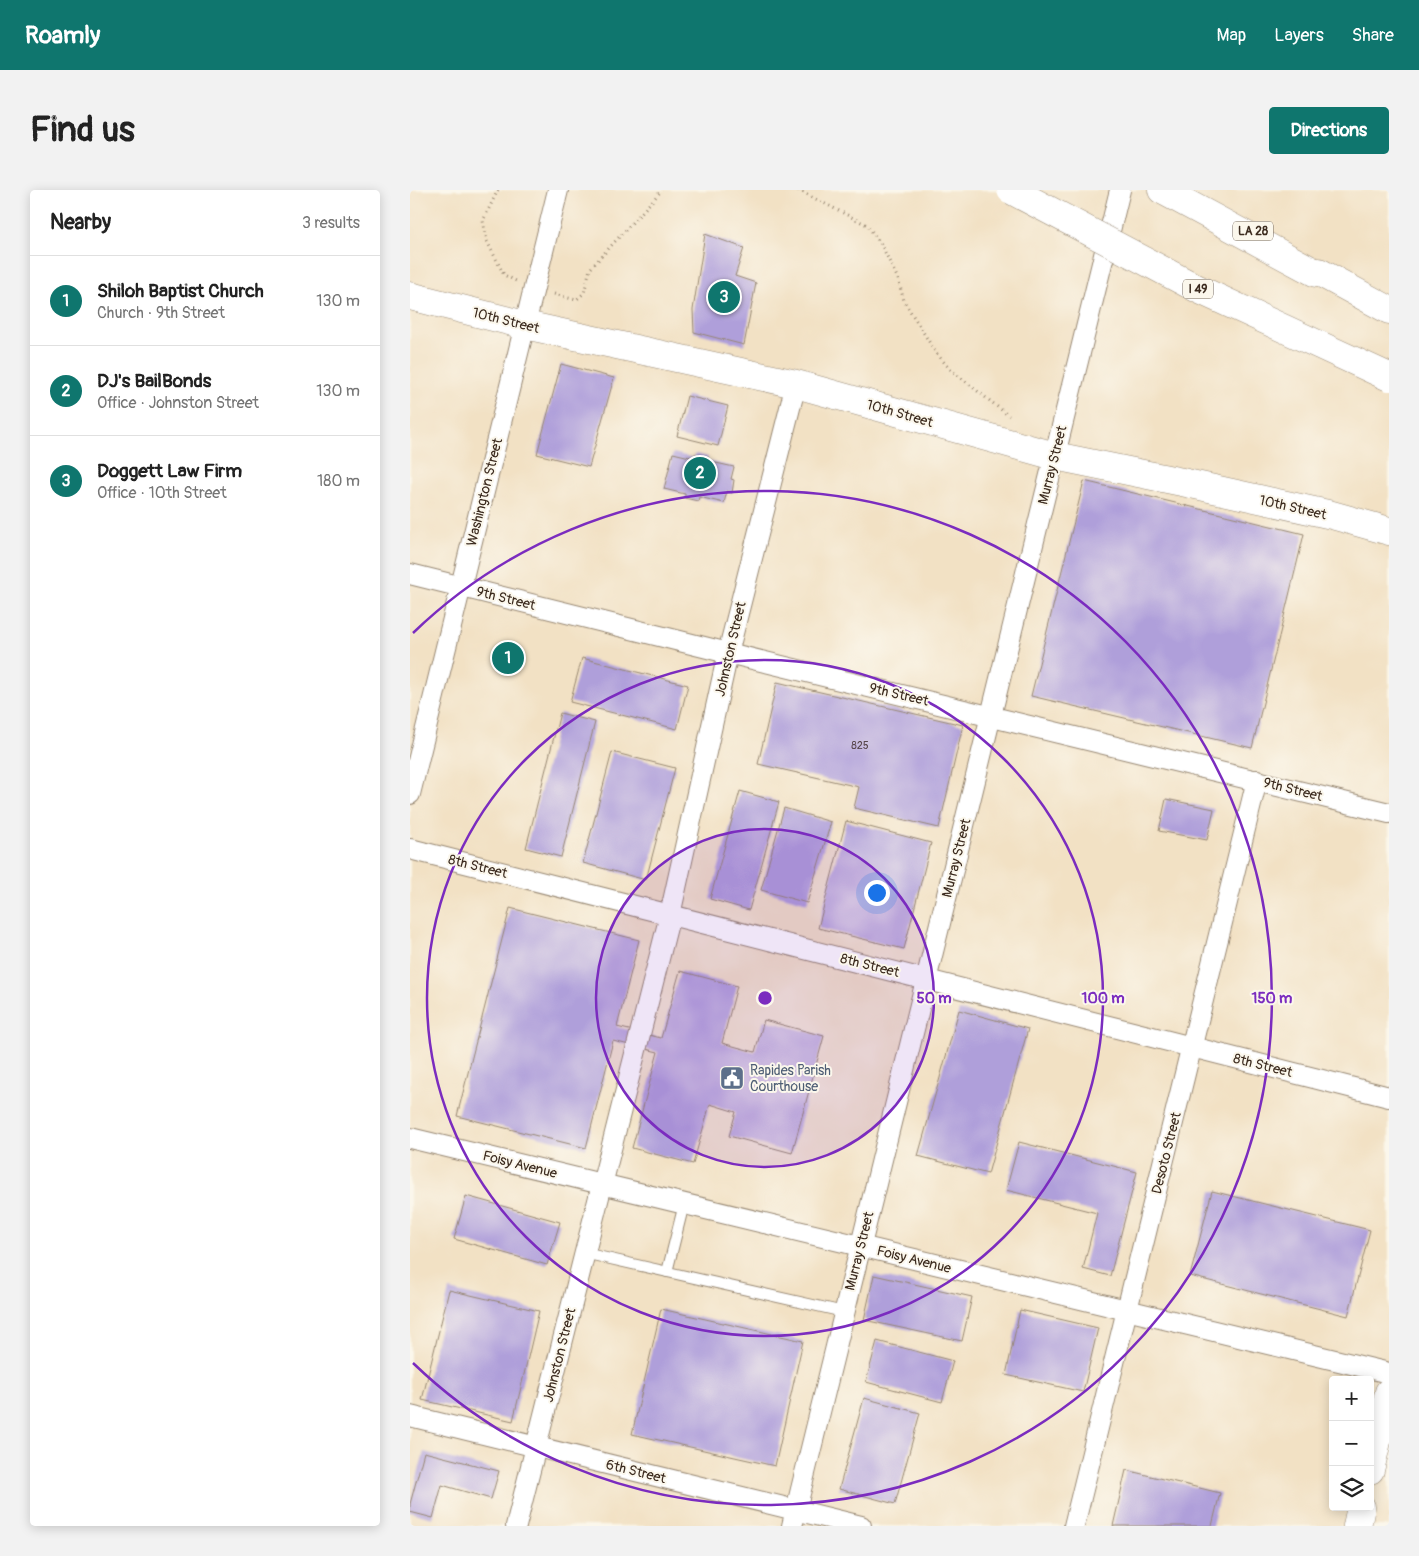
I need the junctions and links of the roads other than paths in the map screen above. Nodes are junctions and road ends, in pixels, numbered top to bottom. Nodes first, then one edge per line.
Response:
1 (558, 190) edge
2 (1011, 190) edge
3 (1120, 190) edge
4 (1162, 190) edge
5 (1190, 190) edge
6 (1316, 273) junction
7 (410, 296) edge
8 (1389, 310) edge
9 (525, 325) junction
10 (1389, 377) edge
11 (796, 384) junction
12 (1054, 456) junction
13 (1389, 531) edge
14 (410, 574) edge
15 (461, 587) junction
16 (728, 653) junction
17 (991, 716) junction
18 (1257, 780) junction
19 (410, 794) edge
20 (1389, 812) edge
21 (410, 849) edge
22 (670, 915) junction
23 (926, 980) junction
24 (1192, 1047) junction
25 (1389, 1097) edge
26 (410, 1138) edge
27 (601, 1184) junction
28 (684, 1204) junction
29 (860, 1246) junction
30 (584, 1253) junction
31 (667, 1272) junction
32 (1127, 1310) junction
33 (844, 1312) junction
34 (1389, 1373) edge
35 (1389, 1392) edge
36 (410, 1416) edge
37 (536, 1447) junction
38 (1371, 1466) edge
39 (1360, 1511) edge
40 (793, 1518) edge
41 (516, 1526) edge
42 (861, 1526) edge
43 (1074, 1526) edge
44 (1357, 1526) edge

1 - 9 street, Washington Street
2 - 10 main road, I 49, bridge
3 - 12 street, Murray Street
4 - 6 main road
5 - 6 main road, LA 28
6 - 8 main road
7 - 9 main road, 10th Street
9 - 11 main road, 10th Street
9 - 15 street, Washington Street
11 - 12 main road, 10th Street
11 - 16 street, Johnston Street
12 - 13 main road, 10th Street
12 - 17 street, Murray Street
14 - 15 street, 9th Street
15 - 16 street, 9th Street
15 - 19 street, Washington Street
16 - 17 street, 9th Street
16 - 22 street, Johnston Street
17 - 18 street, 9th Street
17 - 23 street, Murray Street
18 - 20 street, 9th Street
18 - 24 street, Desoto Street
21 - 22 street, 8th Street
22 - 23 street, 8th Street
22 - 27 street, Johnston Street
23 - 24 street, 8th Street
23 - 29 street, Murray Street
24 - 25 street, 8th Street
24 - 32 street, Desoto Street
26 - 27 street, Foisy Avenue
27 - 28 street, Foisy Avenue
27 - 30 street, Johnston Street
28 - 29 street, Foisy Avenue
28 - 31 lane
29 - 32 street, Foisy Avenue
29 - 33 street, Murray Street
30 - 31 lane
30 - 37 street, Johnston Street
31 - 33 lane
32 - 34 street, Foisy Avenue
32 - 43 street, Desoto Street
33 - 40 street, Murray Street
35 - 38 main road
36 - 37 street, 6th Street
37 - 40 street, 6th Street
37 - 41 street, Johnston Street
39 - 44 main road
40 - 42 street, 6th Street

